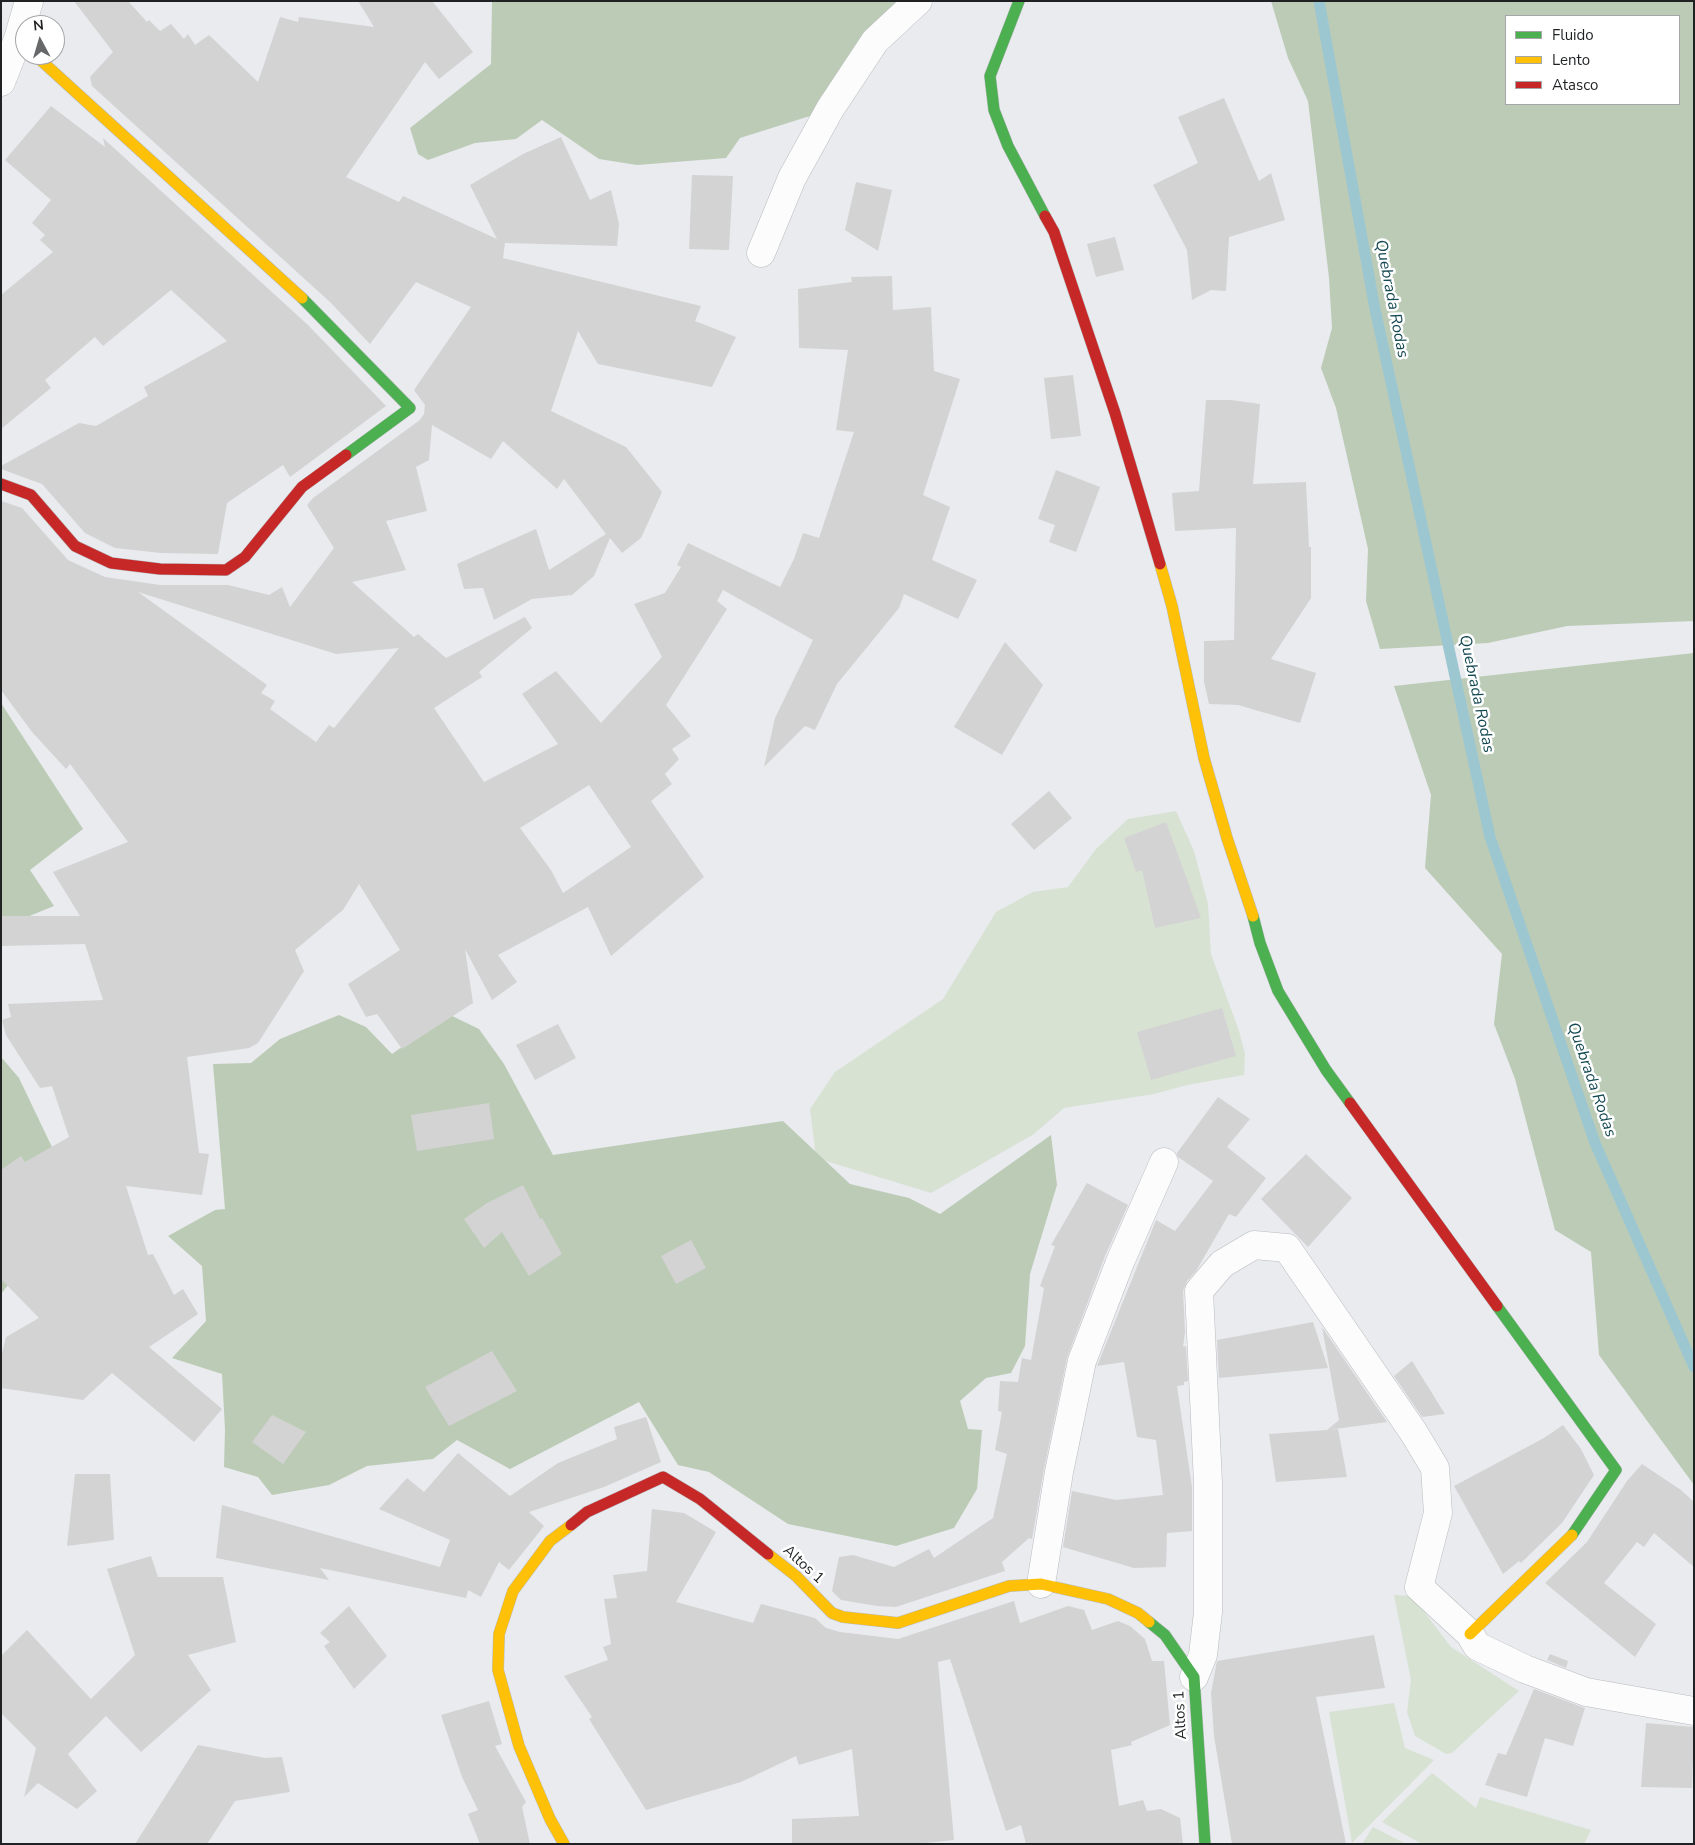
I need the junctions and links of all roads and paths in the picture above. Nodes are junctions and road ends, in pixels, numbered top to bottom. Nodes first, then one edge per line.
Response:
1 (29, 1) edge
2 (918, 1) edge
3 (1019, 1) edge
4 (28, 15) edge
5 (15, 62) edge
6 (46, 65) edge
7 (1, 82) edge
8 (761, 253) dead end
9 (1, 484) edge
10 (1164, 1162) dead end
11 (1041, 1584) junction
12 (1470, 1634) junction
13 (1194, 1677) junction
14 (1694, 1710) edge
15 (564, 1844) edge
16 (1205, 1844) edge

1 - 4 street
2 - 8 street
3 - 12 street
5 - 7 street
6 - 9 street
10 - 11 street
11 - 13 street, Altos 1
11 - 15 street, Altos 1
12 - 13 street
12 - 14 street
13 - 16 street, Altos 1

